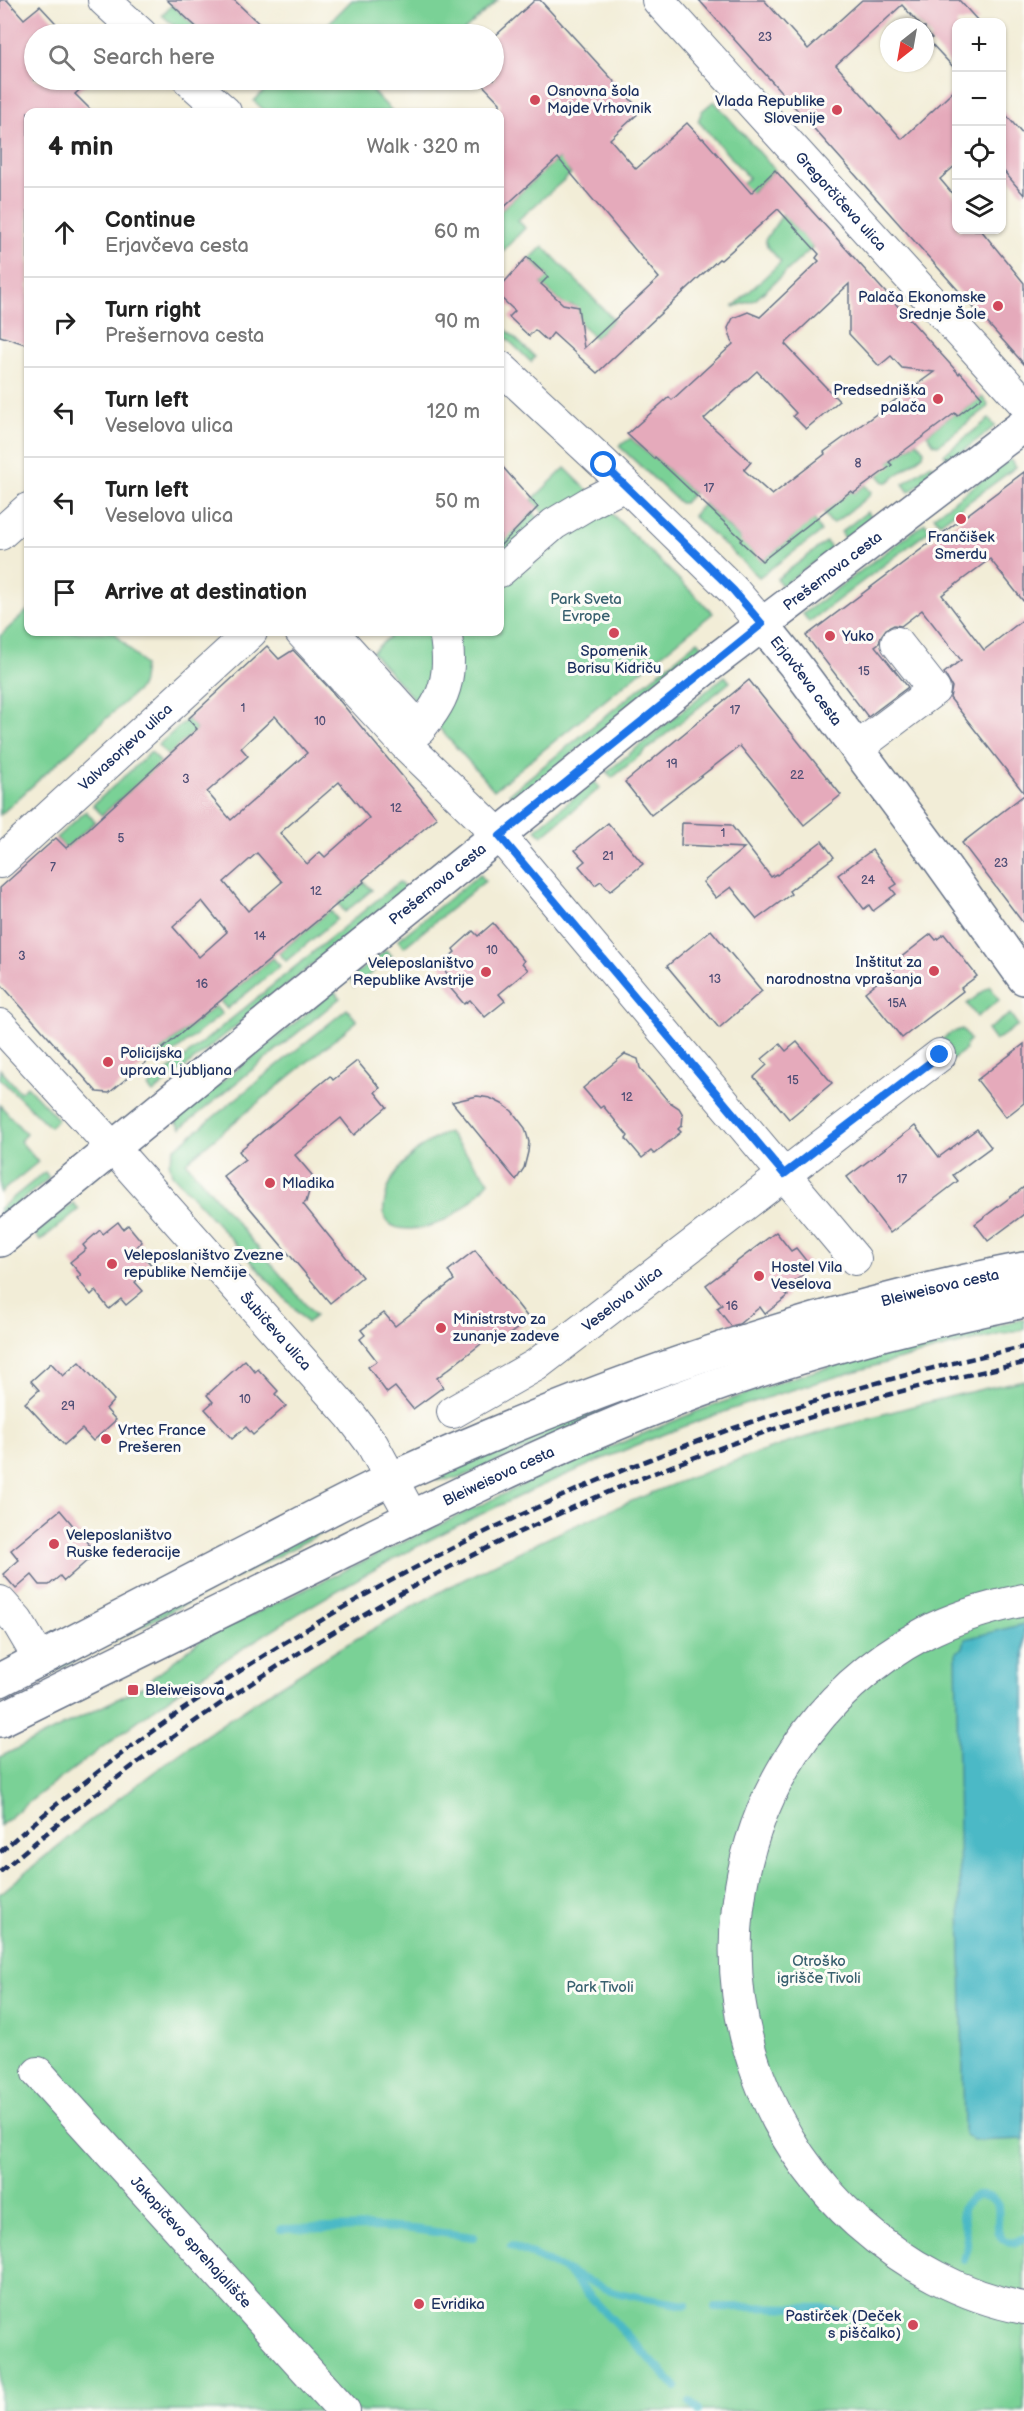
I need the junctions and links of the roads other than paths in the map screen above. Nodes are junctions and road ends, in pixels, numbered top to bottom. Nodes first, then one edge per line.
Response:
1 (104, 0) edge
2 (658, 0) edge
3 (130, 24) edge
4 (200, 90) edge
5 (220, 108) edge
6 (504, 372) edge
7 (1024, 403) edge
8 (1024, 425) edge
9 (625, 485) junction
10 (24, 513) edge
11 (0, 534) edge
12 (504, 568) edge
13 (762, 624) junction
14 (246, 636) edge
15 (305, 636) edge
16 (335, 636) edge
17 (445, 636) edge
18 (897, 643) dead end
19 (413, 736) junction
20 (857, 748) junction
21 (500, 836) junction
22 (0, 862) edge
23 (1024, 978) edge
24 (0, 1025) edge
25 (940, 1055) dead end
26 (113, 1148) junction
27 (784, 1174) junction
28 (0, 1240) edge
29 (855, 1259) dead end
30 (1024, 1269) edge
31 (1024, 1301) edge
32 (453, 1412) dead end
33 (392, 1479) junction
34 (412, 1517) junction
35 (1024, 1600) edge
36 (0, 1602) edge
37 (40, 1659) junction
38 (0, 1680) edge
39 (0, 1720) edge
40 (38, 2073) dead end
41 (1024, 2308) edge
42 (344, 2411) edge

1 - 3 street
2 - 7 street, Gregorčičeva ulica
4 - 5 street
6 - 9 street, Erjavčeva cesta
8 - 13 main road, Prešernova cesta
9 - 12 street
9 - 13 street, Erjavčeva cesta
10 - 11 street
13 - 20 main road, Erjavčeva cesta
13 - 21 main road, Prešernova cesta
14 - 22 street, Valvasorjeva ulica
15 - 19 street
16 - 19 street
17 - 19 street
18 - 20 street
19 - 21 street
20 - 23 main road, Erjavčeva cesta
21 - 26 main road, Prešernova cesta
21 - 27 street
24 - 26 street, Šubičeva ulica
25 - 27 street, Veselova ulica
26 - 28 main road, Prešernova cesta
26 - 33 street, Šubičeva ulica
27 - 29 street
27 - 32 street, Veselova ulica
30 - 33 main road, Bleiweisova cesta
31 - 34 main road, Bleiweisova cesta
33 - 34 street, Šubičeva ulica
33 - 37 main road, Bleiweisova cesta
34 - 39 main road, Bleiweisova cesta
35 - 41 street
36 - 37 street
37 - 38 main road, Bleiweisova cesta
40 - 42 street, Jakopičevo sprehajališče

